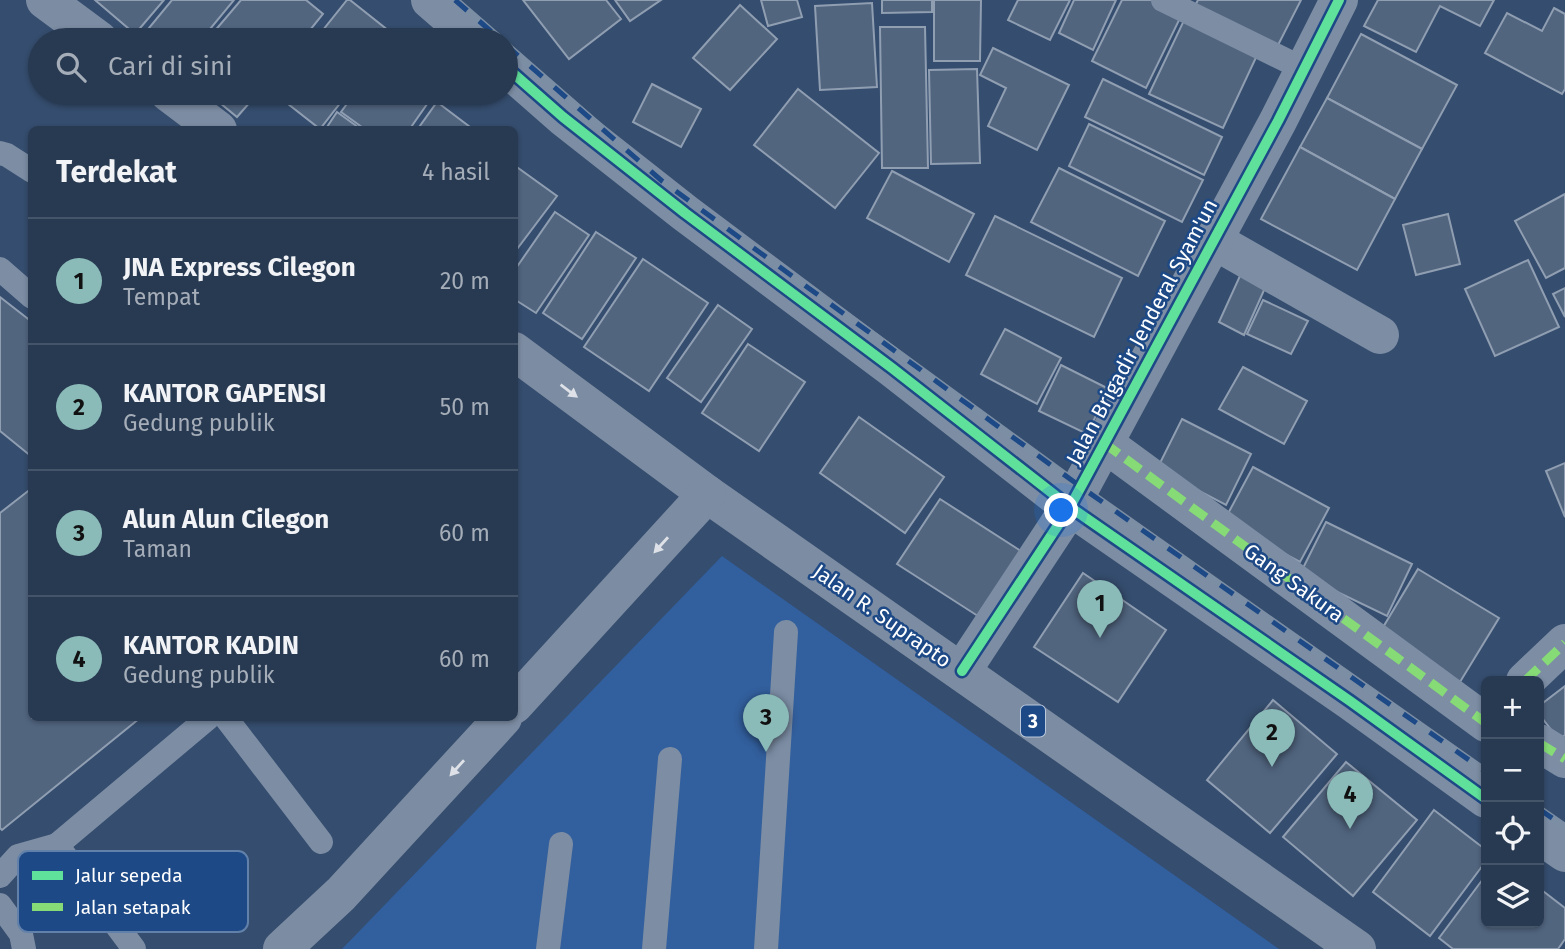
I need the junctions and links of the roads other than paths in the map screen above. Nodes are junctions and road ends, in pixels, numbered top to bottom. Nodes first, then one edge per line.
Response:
1 (45, 0) edge
2 (430, 0) edge
3 (1163, 0) edge
4 (1339, 0) edge
5 (83, 28) edge
6 (462, 28) edge
7 (1304, 69) junction
8 (518, 78) edge
9 (185, 105) edge
10 (213, 126) edge
11 (0, 153) edge
12 (28, 169) edge
13 (1213, 240) junction
14 (0, 269) edge
15 (28, 294) edge
16 (1380, 335) dead end
17 (518, 354) edge
18 (1104, 443) junction
19 (707, 494) junction
20 (1070, 507) junction
21 (786, 632) dead end
22 (1565, 643) edge
23 (962, 671) junction
24 (1530, 676) edge
25 (518, 701) edge
26 (1481, 718) edge
27 (204, 721) edge
28 (228, 721) edge
29 (500, 721) edge
30 (1544, 746) edge
31 (670, 759) dead end
32 (1565, 759) edge
33 (1481, 795) edge
34 (1544, 838) edge
35 (321, 842) dead end
36 (561, 844) dead end
37 (57, 845) junction
38 (36, 851) edge
39 (61, 851) edge
40 (1565, 853) edge
41 (18, 856) edge
42 (0, 876) edge
43 (0, 905) edge
44 (18, 930) edge
45 (20, 932) edge
46 (121, 932) edge
47 (24, 949) edge
48 (134, 949) edge
49 (282, 949) edge
50 (548, 949) edge
51 (654, 949) edge
52 (766, 949) edge
53 (1357, 949) edge

1 - 5 highway
2 - 6 street
3 - 7 lane
4 - 7 street, Jalan Brigadir Jenderal Syam'un
7 - 13 street, Jalan Brigadir Jenderal Syam'un
8 - 20 street
9 - 10 highway
11 - 12 lane
13 - 16 street
13 - 18 street, Jalan Brigadir Jenderal Syam'un
14 - 15 lane
17 -> 19 highway, Jalan R. Suprapto / 3
18 - 20 street, Jalan Brigadir Jenderal Syam'un
18 - 26 street, Gang Sakura
19 - 23 highway, Jalan R. Suprapto / 3
19 -> 25 highway
20 - 23 street, Jalan Brigadir Jenderal Syam'un
20 - 33 street
21 - 52 lane
22 - 24 street
23 - 53 highway, Jalan R. Suprapto / 3
27 - 37 lane
28 - 35 lane
29 -> 49 highway
30 - 32 street
31 - 51 lane
34 - 40 street
36 - 50 lane
37 - 38 lane
37 - 39 lane
41 - 42 lane
43 - 44 lane
45 - 47 lane
46 - 48 lane

